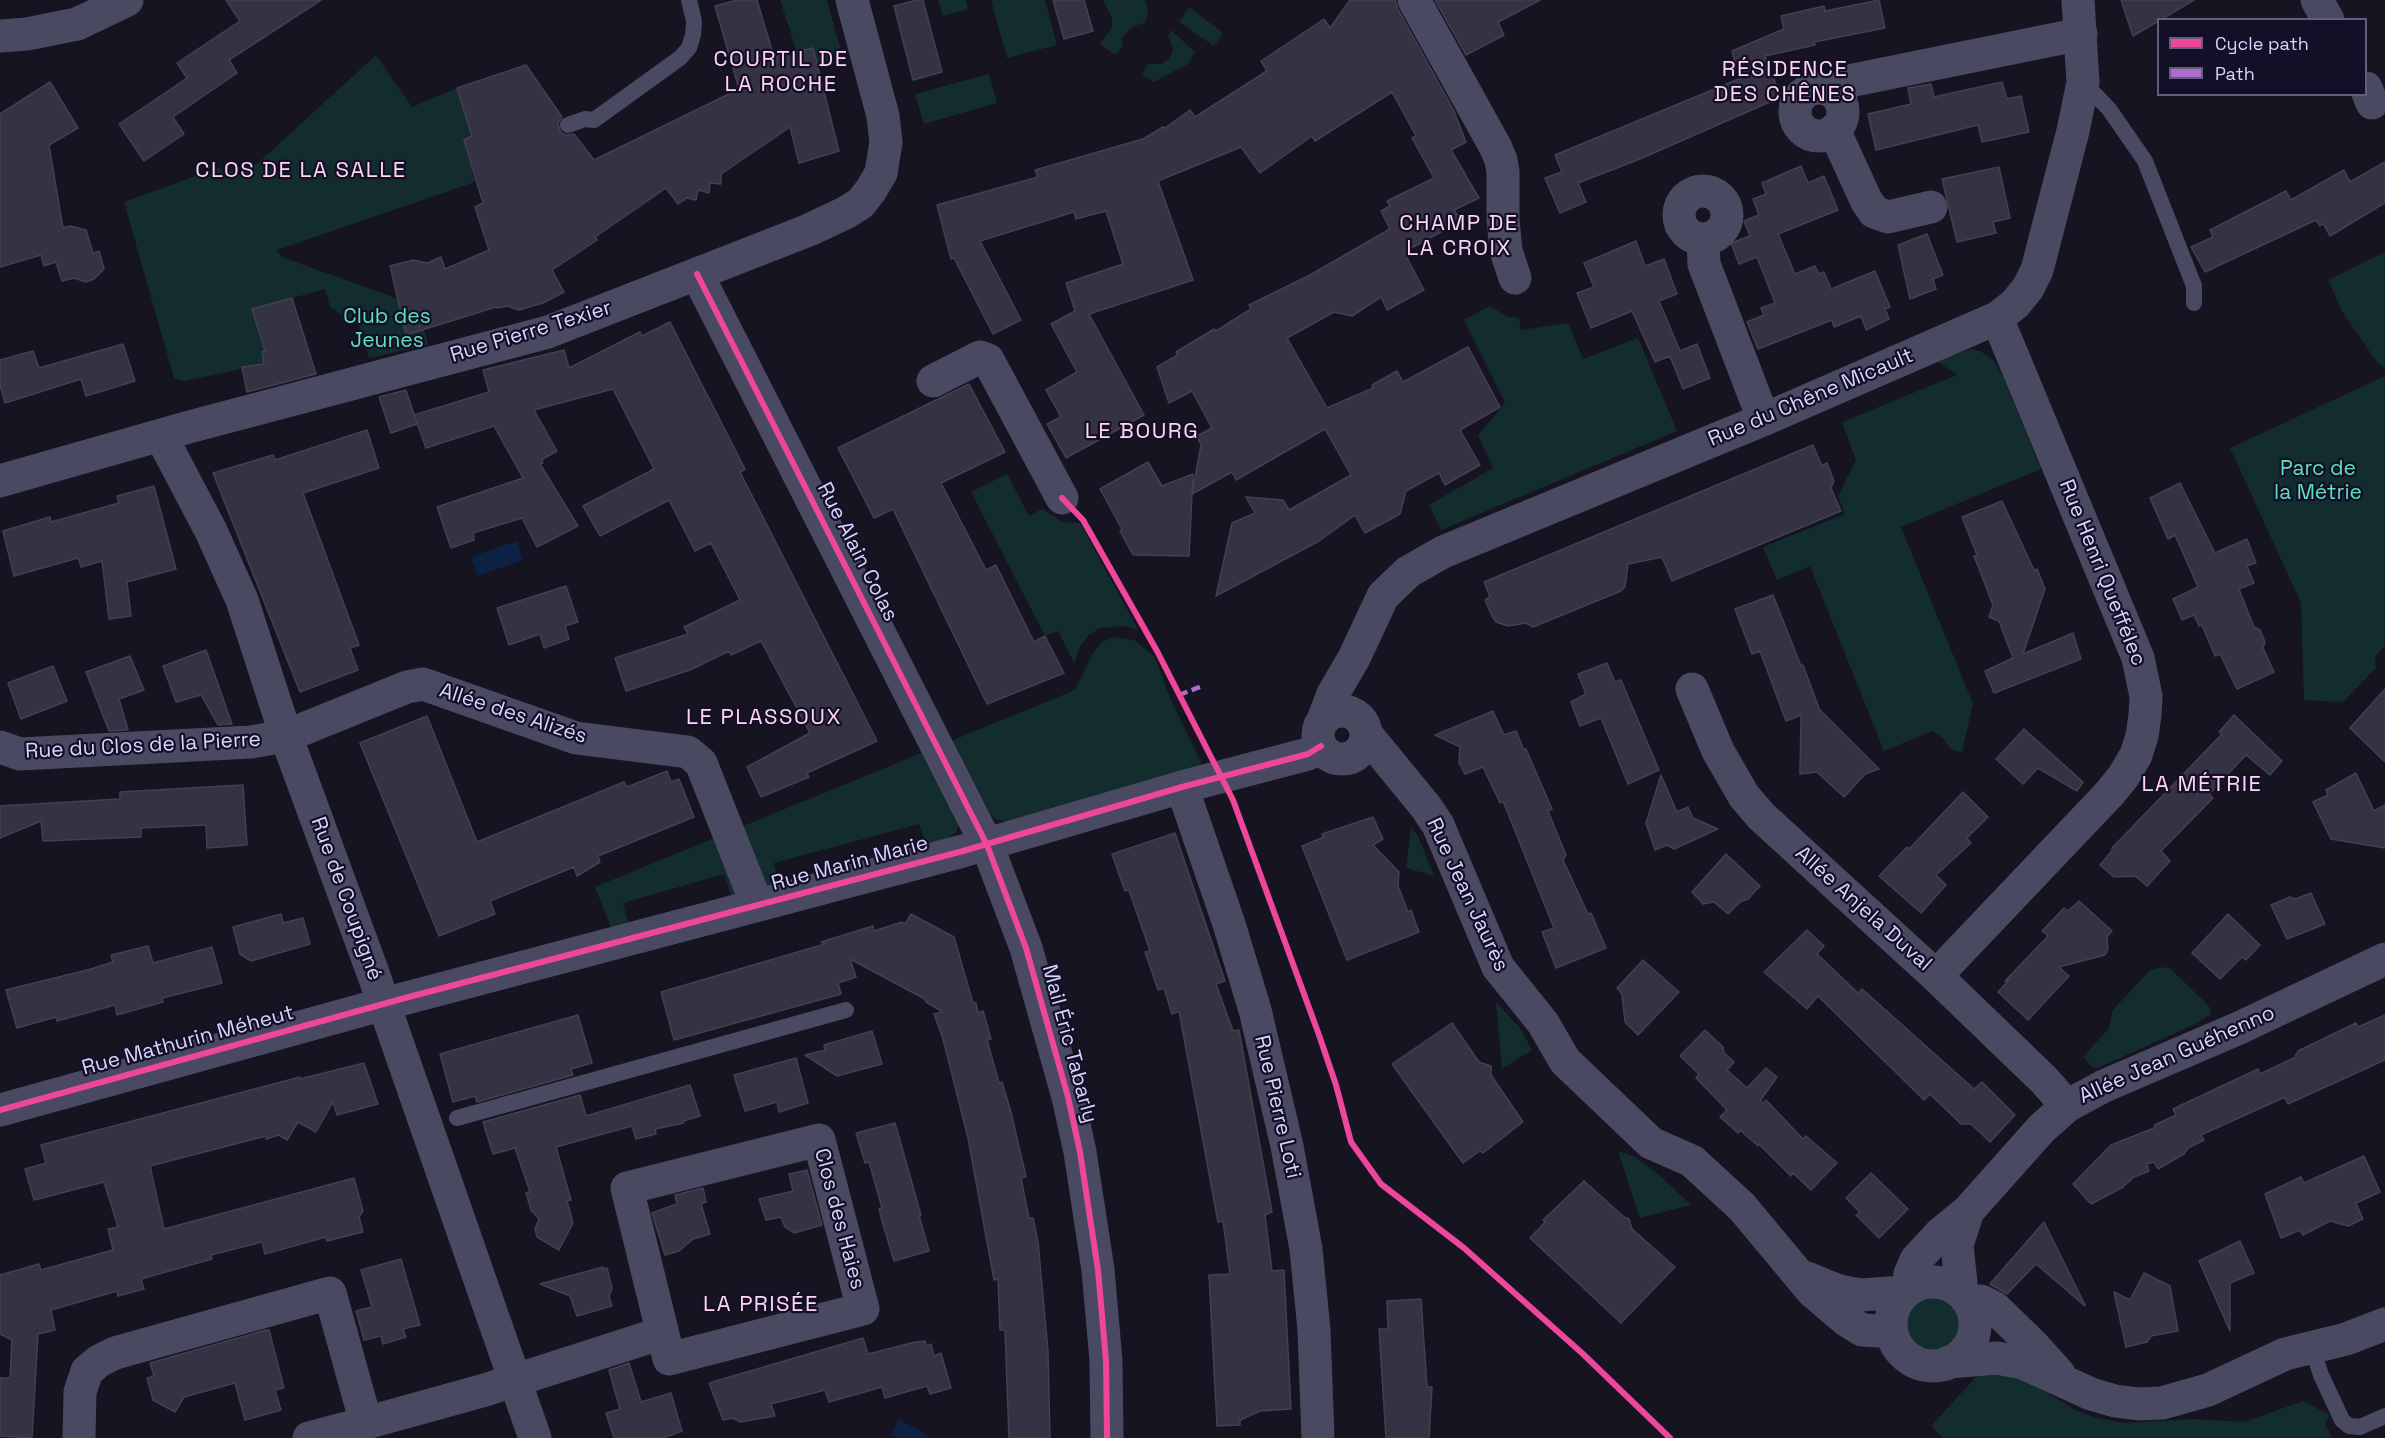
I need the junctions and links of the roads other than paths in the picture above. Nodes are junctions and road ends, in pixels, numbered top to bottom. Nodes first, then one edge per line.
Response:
1 (128, 0) edge
2 (688, 0) edge
3 (852, 0) edge
4 (1414, 0) edge
5 (2078, 0) edge
6 (2317, 0) edge
7 (2327, 18) edge
8 (2081, 34) junction
9 (0, 36) edge
10 (2082, 82) junction
11 (1834, 93) junction
12 (568, 125) dead end
13 (1834, 130) junction
14 (1931, 207) dead end
15 (1703, 239) dead end
16 (697, 274) junction
17 (1515, 278) dead end
18 (2194, 303) dead end
19 (1997, 318) junction
20 (933, 381) dead end
21 (1765, 419) junction
22 (161, 436) junction
23 (0, 481) edge
24 (1062, 498) dead end
25 (1354, 658) junction
26 (1692, 689) dead end
27 (1364, 727) junction
28 (286, 736) junction
29 (1328, 742) junction
30 (0, 747) edge
31 (1182, 787) junction
32 (1413, 791) junction
33 (987, 845) junction
34 (757, 905) junction
35 (2385, 958) edge
36 (1936, 976) junction
37 (384, 1004) junction
38 (846, 1010) dead end
39 (2067, 1106) junction
40 (0, 1110) edge
41 (457, 1118) dead end
42 (1968, 1211) junction
43 (1798, 1275) junction
44 (1907, 1291) junction
45 (1965, 1297) junction
46 (2385, 1324) edge
47 (1891, 1328) junction
48 (662, 1333) junction
49 (2312, 1348) junction
50 (1949, 1362) junction
51 (515, 1379) junction
52 (2064, 1380) junction
53 (2385, 1416) edge
54 (366, 1423) junction
55 (79, 1438) edge
56 (309, 1438) edge
57 (535, 1438) edge
58 (1107, 1438) edge
59 (1318, 1438) edge

1 - 9 street
2 - 12 lane
3 - 16 street, Rue Pierre Texier
4 - 17 street
5 - 8 street, Rue du Chêne Micault
6 - 7 street
8 - 10 street, Rue du Chêne Micault
8 - 11 street
10 - 18 lane
10 - 19 street, Rue du Chêne Micault
11 - 13 street
11 - 13 street
13 - 14 street
15 - 21 street
16 - 22 street, Rue Pierre Texier
16 - 33 street, Rue Alain Colas
19 - 21 street, Rue du Chêne Micault
19 - 36 street, Rue Henri Queffélec
20 - 24 street
21 - 25 street, Rue du Chêne Micault
22 - 23 street, Rue Pierre Texier
22 - 28 street, Rue de Coupigné
25 - 27 street, Rue du Chêne Micault
25 - 29 street, Rue du Chêne Micault
26 - 36 street, Allée Anjela Duval
27 - 29 street
27 - 29 street
27 - 32 street, Rue Jean Jaurès
28 - 30 street, Rue du Clos de la Pierre
28 - 34 street, Allée des Alizés
28 - 37 street, Rue de Coupigné
29 - 31 street, Rue Marin Marie
29 - 32 street
31 - 33 street, Rue Marin Marie
31 - 59 street, Rue Pierre Loti
32 - 43 street, Rue Jean Jaurès
33 - 34 street, Rue Marin Marie
33 - 58 street, Mail Éric Tabarly
34 - 37 street, Rue Marin Marie
35 - 39 street, Allée Jean Guéhenno
36 - 39 street, Allée Anjela Duval
37 - 40 street, Rue Mathurin Méheut
37 - 51 street, Rue de Coupigné
38 - 41 lane
39 - 42 street, Allée Jean Guéhenno
42 - 44 street, Allée Jean Guéhenno
42 - 45 street, Allée Jean Guéhenno
43 - 44 street, Rue Jean Jaurès
43 - 47 street, Rue Jean Jaurès
44 - 45 street
44 - 47 street
45 - 50 street
45 - 52 street
46 - 49 street
47 - 50 street
48 - 48 street, Clos des Haies
48 - 51 street
49 - 52 street
49 - 53 lane
50 - 52 street
51 - 54 street
51 - 57 street, Rue de Coupigné
54 - 55 street
54 - 56 street

